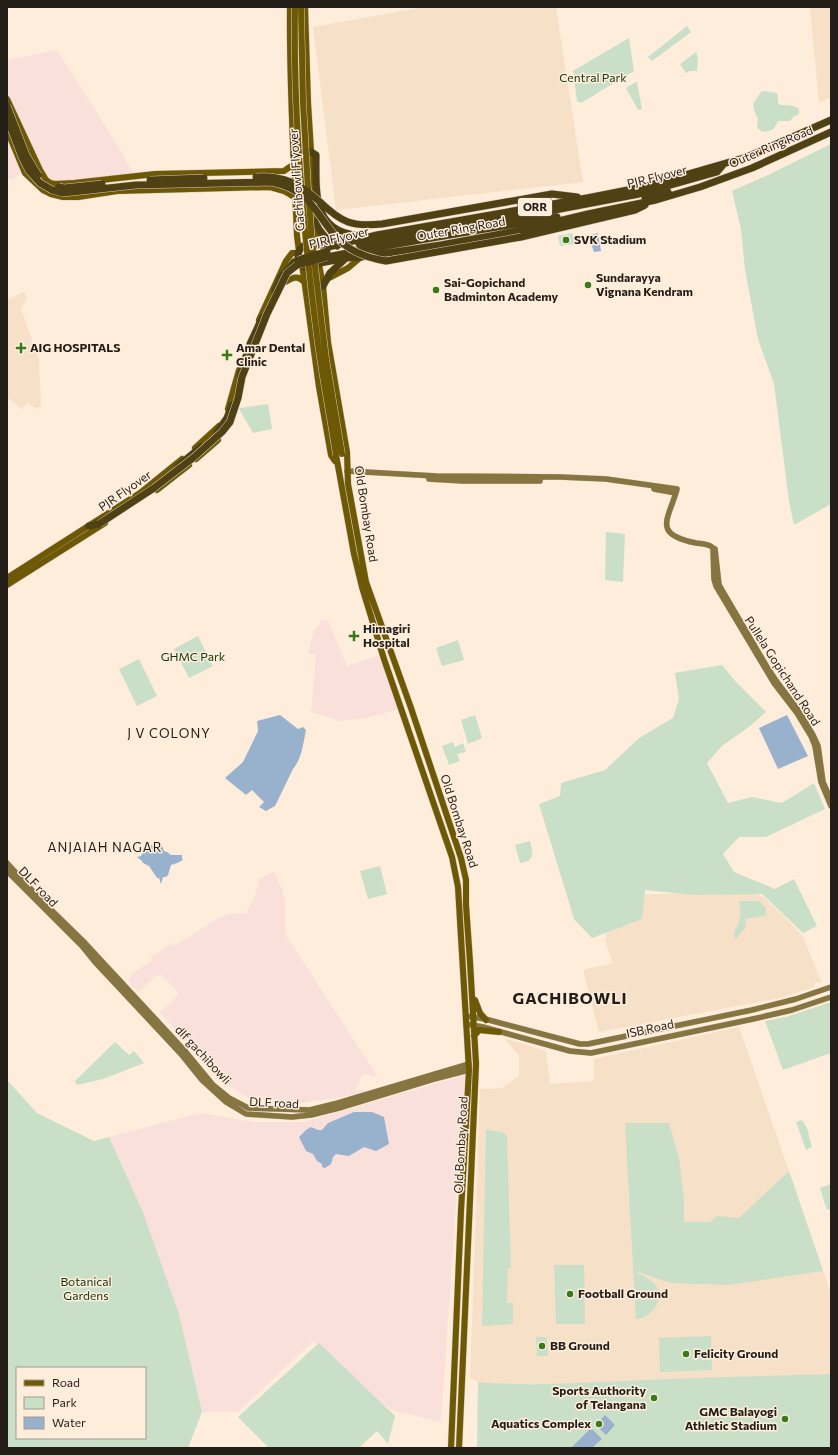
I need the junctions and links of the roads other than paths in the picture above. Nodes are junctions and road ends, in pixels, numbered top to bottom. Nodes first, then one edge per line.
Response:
1 (290, 7) edge
2 (295, 7) edge
3 (302, 7) edge
4 (305, 7) edge
5 (7, 99) edge
6 (7, 106) edge
7 (7, 118) edge
8 (831, 120) edge
9 (7, 130) edge
10 (831, 132) edge
11 (311, 152) junction
12 (294, 154) junction
13 (294, 164) junction
14 (723, 165) junction
15 (732, 175) junction
16 (712, 176) junction
17 (296, 198) junction
18 (587, 198) junction
19 (656, 200) junction
20 (316, 222) junction
21 (377, 235) junction
22 (337, 246) junction
23 (319, 248) junction
24 (299, 252) junction
25 (361, 257) junction
26 (346, 258) junction
27 (320, 263) junction
28 (301, 264) junction
29 (303, 281) junction
30 (285, 282) junction
31 (324, 283) junction
32 (325, 318) junction
33 (310, 320) junction
34 (339, 455) junction
35 (338, 466) junction
36 (349, 472) junction
37 (95, 526) junction
38 (713, 548) junction
39 (7, 578) edge
40 (7, 585) edge
41 (831, 800) edge
42 (831, 806) edge
43 (7, 863) edge
44 (7, 871) edge
45 (458, 896) junction
46 (466, 896) junction
47 (472, 987) junction
48 (831, 988) edge
49 (831, 997) edge
50 (466, 1016) junction
51 (474, 1018) junction
52 (486, 1020) junction
53 (466, 1024) junction
54 (474, 1025) junction
55 (657, 1030) junction
56 (499, 1032) junction
57 (474, 1037) junction
58 (659, 1038) junction
59 (469, 1067) junction
60 (251, 1112) junction
61 (453, 1394) junction
62 (460, 1394) junction
63 (451, 1448) edge
64 (459, 1448) edge

1 - 12 main road
2 - 34 main road, Gachibowli Flyover, bridge
3 - 34 main road, Gachibowli Flyover, bridge
4 - 11 main road
5 - 13 main road
6 - 18 highway, bridge
7 - 19 highway, bridge
8 - 14 highway, Outer Ring Road / ORR
9 - 17 main road
10 - 15 highway, Outer Ring Road / ORR
11 - 12 highway
11 - 20 main road
11 - 21 highway
12 - 13 main road
13 - 17 main road
14 - 16 highway, PJR Flyover
14 - 18 highway, Outer Ring Road / ORR
15 - 16 highway, PJR Flyover
15 - 19 highway, Outer Ring Road / ORR
16 - 37 highway, PJR Flyover, bridge
17 - 24 main road
18 - 21 highway, Outer Ring Road / ORR
19 - 25 highway, Outer Ring Road / ORR
20 - 22 highway
20 - 23 main road
21 - 22 highway, Outer Ring Road / ORR
22 - 23 highway, Outer Ring Road / ORR
23 - 24 highway
23 - 27 highway
24 - 28 highway
24 - 37 main road
25 - 26 highway, Outer Ring Road / ORR
25 - 31 main road
26 - 27 highway, Outer Ring Road / ORR
26 - 31 highway
27 - 28 highway
27 - 31 main road, Old Bombay Road
28 - 29 main road, Old Bombay Road
28 - 30 main road
29 - 30 main road
29 - 33 main road, Old Bombay Road
30 - 37 main road
31 - 32 main road, Old Bombay Road
32 - 33 main road
32 - 36 main road, Old Bombay Road
33 - 35 main road, Old Bombay Road
34 - 35 main road, Gachibowli Flyover
34 - 36 main road, Gachibowli Flyover
35 - 45 main road, Old Bombay Road
36 - 38 main road
36 - 46 main road, Old Bombay Road
37 - 39 main road
37 - 40 main road
38 - 41 main road, Pullela Gopichand Road
38 - 42 main road, Pullela Gopichand Road
43 - 60 main road, dlf gachibowli
44 - 60 main road, DLF road
45 - 46 main road
45 - 50 main road, Old Bombay Road
46 - 47 main road, Old Bombay Road
47 - 51 main road, Old Bombay Road
47 - 52 main road
48 - 55 main road, ISB Road
49 - 58 main road, ISB Road
50 - 51 main road, ISB Road
50 - 53 main road, Old Bombay Road
51 - 52 main road, ISB Road
51 - 54 main road, Old Bombay Road
52 - 55 main road, ISB Road
53 - 54 main road, ISB Road
53 - 59 main road, Old Bombay Road
54 - 56 main road, ISB Road
54 - 57 main road, Old Bombay Road
55 - 58 main road
56 - 57 main road
56 - 58 main road, ISB Road
57 - 62 main road, Old Bombay Road
59 - 60 main road, DLF road
59 - 61 main road, Old Bombay Road
61 - 62 main road
61 - 63 main road, Old Bombay Road
62 - 64 main road, Old Bombay Road

